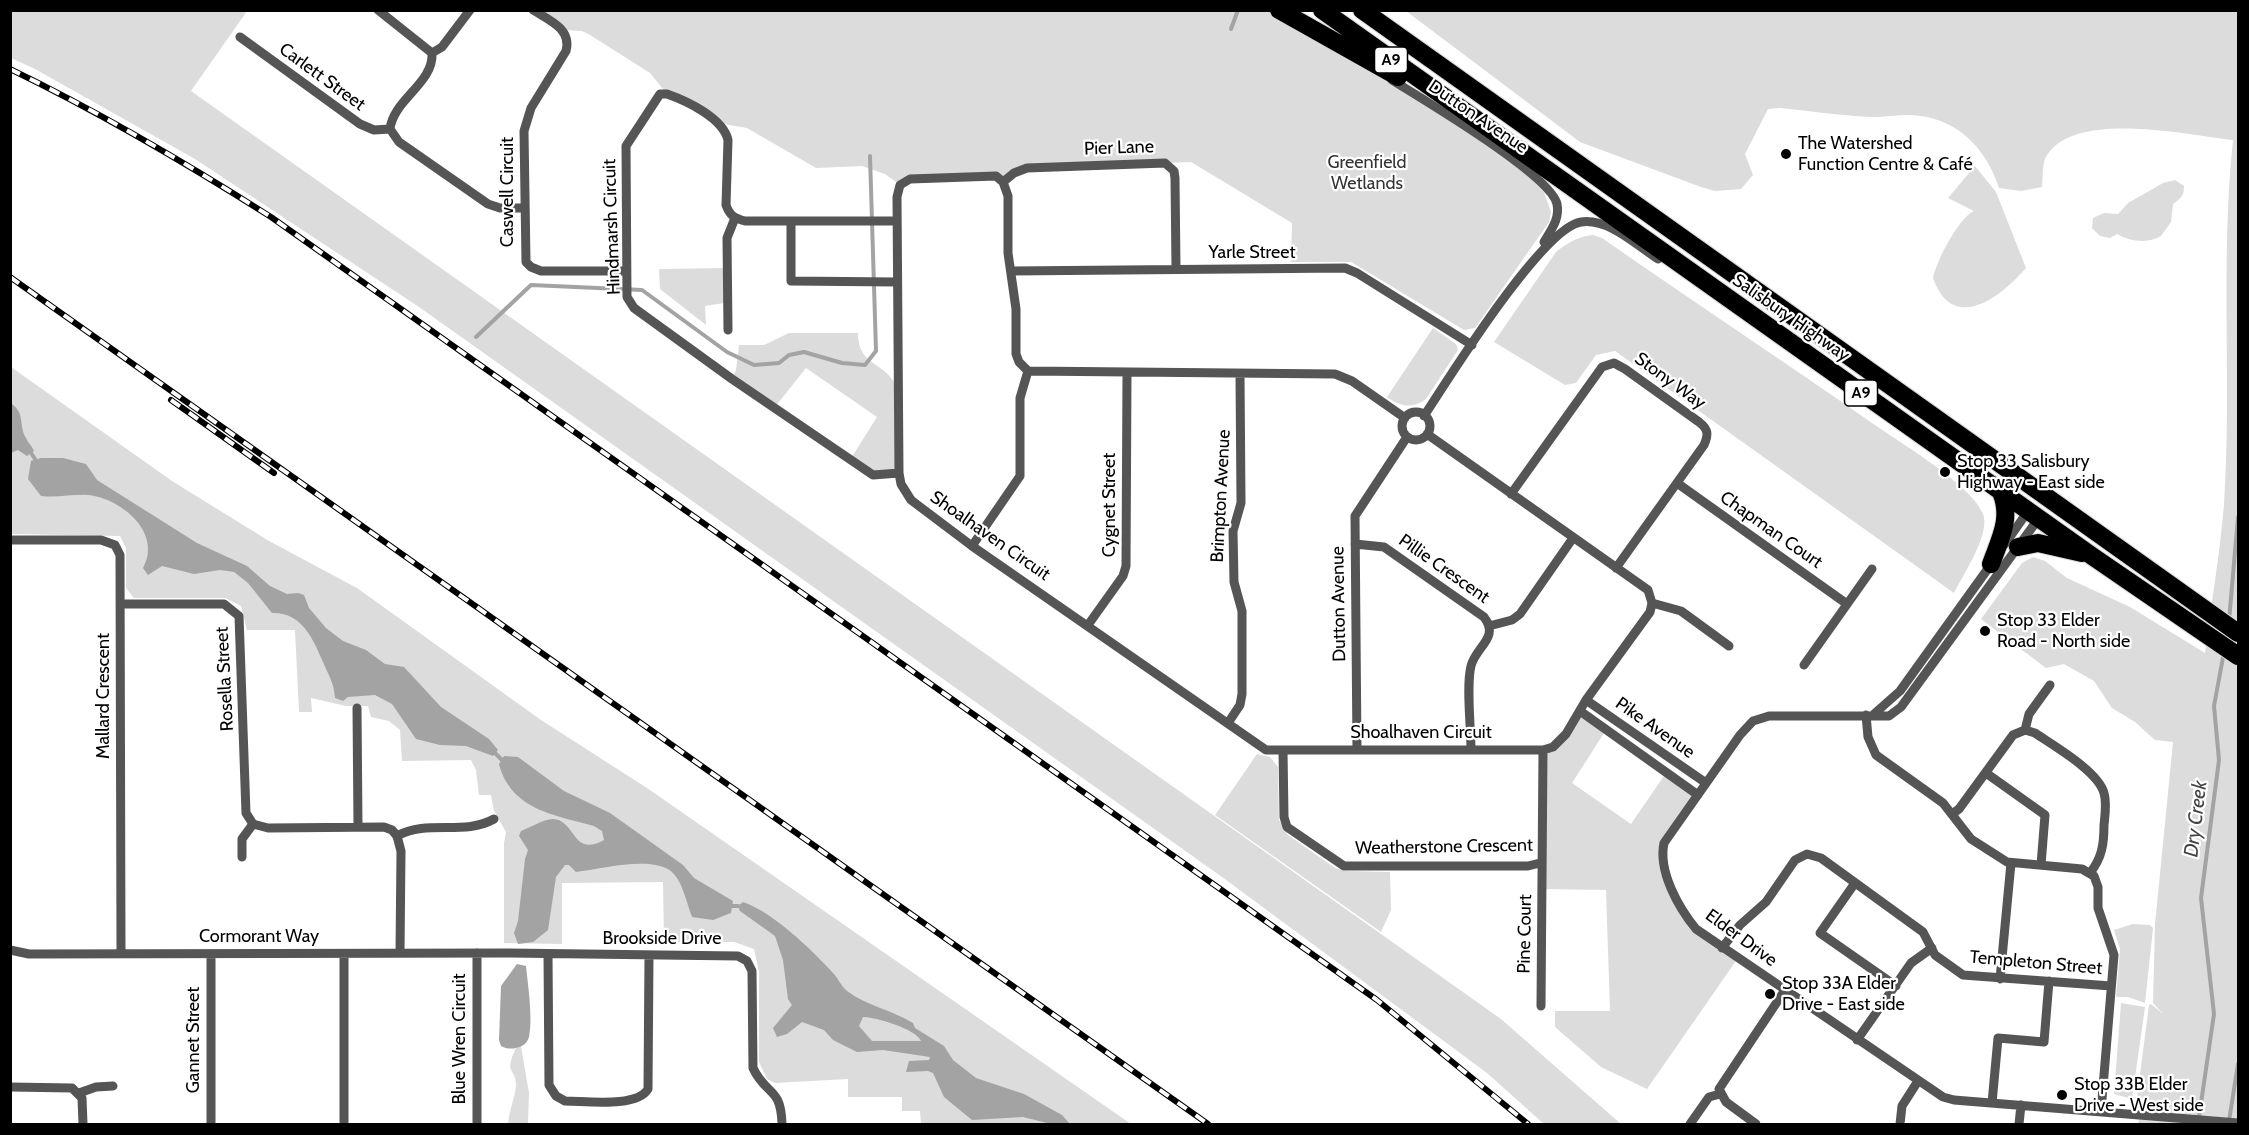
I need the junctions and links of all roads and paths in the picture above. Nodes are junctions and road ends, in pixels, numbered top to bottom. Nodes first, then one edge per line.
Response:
1 (378, 10) edge
2 (470, 10) edge
3 (533, 10) edge
4 (1322, 10) edge
5 (1366, 13) edge
6 (390, 14) edge
7 (1286, 15) edge
8 (240, 37) dead end
9 (432, 53) junction
10 (1460, 110) junction
11 (390, 129) junction
12 (1004, 182) junction
13 (524, 208) junction
14 (735, 218) junction
15 (791, 221) junction
16 (897, 221) junction
17 (1538, 255) junction
18 (1176, 269) junction
19 (626, 271) junction
20 (1011, 271) junction
21 (1735, 278) junction
22 (896, 282) junction
23 (1721, 294) junction
24 (728, 330) dead end
25 (1472, 345) junction
26 (1028, 371) junction
27 (1127, 373) junction
28 (1240, 374) junction
29 (1424, 416) junction
30 (1405, 418) junction
31 (1427, 434) junction
32 (1407, 437) junction
33 (899, 473) junction
34 (1677, 483) junction
35 (2001, 492) junction
36 (1511, 494) junction
37 (2043, 496) junction
38 (2033, 514) junction
39 (1573, 538) junction
40 (10, 540) edge
41 (1354, 544) junction
42 (972, 546) junction
43 (2018, 547) junction
44 (2092, 556) junction
45 (1991, 564) junction
46 (1617, 568) junction
47 (1872, 569) dead end
48 (2173, 599) junction
49 (1652, 603) junction
50 (121, 604) junction
51 (1847, 604) junction
52 (1088, 625) junction
53 (1489, 626) junction
54 (2238, 633) edge
55 (1729, 646) dead end
56 (2238, 656) edge
57 (1804, 665) dead end
58 (2050, 685) dead end
59 (1586, 700) junction
60 (357, 708) dead end
61 (1580, 711) junction
62 (1870, 715) junction
63 (1228, 723) junction
64 (2025, 730) junction
65 (1283, 750) junction
66 (1357, 750) junction
67 (1471, 750) junction
68 (1543, 750) junction
69 (1986, 773) junction
70 (1706, 783) junction
71 (1698, 795) junction
72 (1952, 814) junction
73 (494, 819) dead end
74 (253, 824) junction
75 (358, 826) junction
76 (398, 836) junction
77 (242, 857) dead end
78 (1540, 863) junction
79 (2011, 863) junction
80 (2041, 865) junction
81 (2090, 873) junction
82 (1855, 883) junction
83 (1722, 948) junction
84 (1932, 948) junction
85 (10, 950) edge
86 (121, 953) junction
87 (400, 953) junction
88 (477, 953) junction
89 (509, 953) joint
90 (211, 954) junction
91 (344, 954) junction
92 (548, 954) junction
93 (649, 956) junction
94 (2000, 979) junction
95 (2049, 981) junction
96 (1896, 986) junction
97 (2111, 986) junction
98 (1785, 990) junction
99 (1541, 1006) dead end
100 (1857, 1040) junction
101 (1918, 1081) junction
102 (112, 1086) dead end
103 (10, 1087) edge
104 (79, 1093) junction
105 (1720, 1094) junction
106 (1992, 1102) junction
107 (2021, 1105) junction
108 (2101, 1111) junction
109 (2238, 1123) edge
110 (83, 1125) edge
111 (211, 1125) edge
112 (344, 1125) edge
113 (477, 1125) edge
114 (782, 1125) edge
115 (1690, 1125) edge
116 (1756, 1125) edge
117 (1900, 1125) edge
118 (2019, 1125) edge

1 - 6 street
2 - 9 street
3 - 13 street, Caswell Circuit
4 - 10 highway, Salisbury Highway / A9
5 - 21 highway, Salisbury Highway / A9
6 - 9 street
7 - 10 highway
7 - 17 street, Dutton Avenue
8 - 11 street, Carlett Street
9 - 11 street
10 - 23 highway, Salisbury Highway / A9
11 - 13 street
12 - 16 street, Shoalhaven Circuit
12 - 18 street, Pier Lane
12 - 20 street
13 - 19 street, Caswell Circuit
14 - 15 street
14 - 19 street, Hindmarsh Circuit
14 - 24 street
15 - 16 street
15 - 22 street
16 - 22 street, Shoalhaven Circuit
17 - 23 street, Dutton Avenue
17 - 25 street, Dutton Avenue
18 - 20 street, Yarle Street
18 - 25 street, Yarle Street
19 - 33 street, Hindmarsh Circuit
20 - 26 street
21 - 23 highway
21 - 37 highway, Salisbury Highway / A9
22 - 33 street, Shoalhaven Circuit
23 - 35 highway, Salisbury Highway / A9
25 - 29 street, Dutton Avenue
26 - 27 street
26 - 42 street
27 - 28 street
27 - 52 street, Cygnet Street
28 - 30 street
28 - 63 street, Brimpton Avenue
29 - 30 street
29 - 31 street
30 - 32 street
31 - 32 street
31 - 36 street
32 - 41 street, Dutton Avenue
33 - 42 street, Shoalhaven Circuit
34 - 36 street, Stony Way
34 - 46 street, Stony Way
34 - 51 street, Chapman Court
35 - 38 highway, Salisbury Highway / A9
35 - 45 highway
36 - 39 street
37 - 38 highway
37 - 48 highway, Salisbury Highway / A9
38 - 43 street, Elder Drive
38 - 44 highway, Salisbury Highway / A9
38 - 45 street
39 - 46 street
39 - 53 street
40 - 50 street, Mallard Crescent
41 - 53 street, Pillie Crescent
41 - 66 street, Dutton Avenue
42 - 52 street, Shoalhaven Circuit
43 - 44 highway
43 - 62 street, Elder Drive
44 - 48 highway, Salisbury Highway / A9
45 - 62 street
46 - 49 street
47 - 51 street
48 - 54 highway, Salisbury Highway / A9
48 - 56 highway, Salisbury Highway / A9
49 - 55 street
49 - 59 street
50 - 74 street, Rosella Street
50 - 86 street, Mallard Crescent
51 - 57 street
52 - 63 street, Shoalhaven Circuit
53 - 67 street, Pillie Crescent
58 - 64 street
59 - 61 street
59 - 70 street, Pike Avenue
60 - 75 street
61 - 68 street
61 - 71 street, Pike Avenue
62 - 70 street, Elder Drive
62 - 72 street
63 - 65 street, Shoalhaven Circuit
64 - 69 street
64 - 81 street
65 - 66 street, Shoalhaven Circuit
65 - 78 street, Weatherstone Crescent
66 - 67 street, Shoalhaven Circuit
67 - 68 street, Shoalhaven Circuit
68 - 78 street, Weatherstone Crescent
69 - 72 street
69 - 80 street
70 - 71 street, Elder Drive
71 - 83 street, Elder Drive
72 - 79 street
73 - 76 street
74 - 75 street
74 - 77 street
75 - 76 street
76 - 87 street
78 - 99 street, Pine Court
79 - 80 street
79 - 94 street
80 - 81 street
81 - 97 street
82 - 83 street, Templeton Street
82 - 84 street, Templeton Street
82 - 96 street
83 - 98 street, Elder Drive
84 - 94 street, Templeton Street
84 - 96 street
85 - 86 street, Cormorant Way
86 - 90 street, Cormorant Way
87 - 88 street, Cormorant Way
87 - 91 street, Cormorant Way
88 - 89 street, Cormorant Way
88 - 113 street, Blue Wren Circuit
89 - 92 street, Brookside Drive
90 - 91 street, Cormorant Way
90 - 111 street, Gannet Street
91 - 112 street
92 - 93 street, Brookside Drive
92 - 93 street
93 - 114 street, Brookside Drive
94 - 95 street, Templeton Street
95 - 97 street, Templeton Street
95 - 106 street
96 - 100 street
97 - 108 street
98 - 100 street, Elder Drive
98 - 105 street
100 - 101 street, Elder Drive
101 - 106 street, Elder Drive
101 - 117 street
102 - 104 street
103 - 104 street
104 - 110 street
105 - 115 street
105 - 116 street
106 - 107 street, Elder Drive
107 - 108 street, Elder Drive
107 - 118 street
108 - 109 street, Elder Drive

